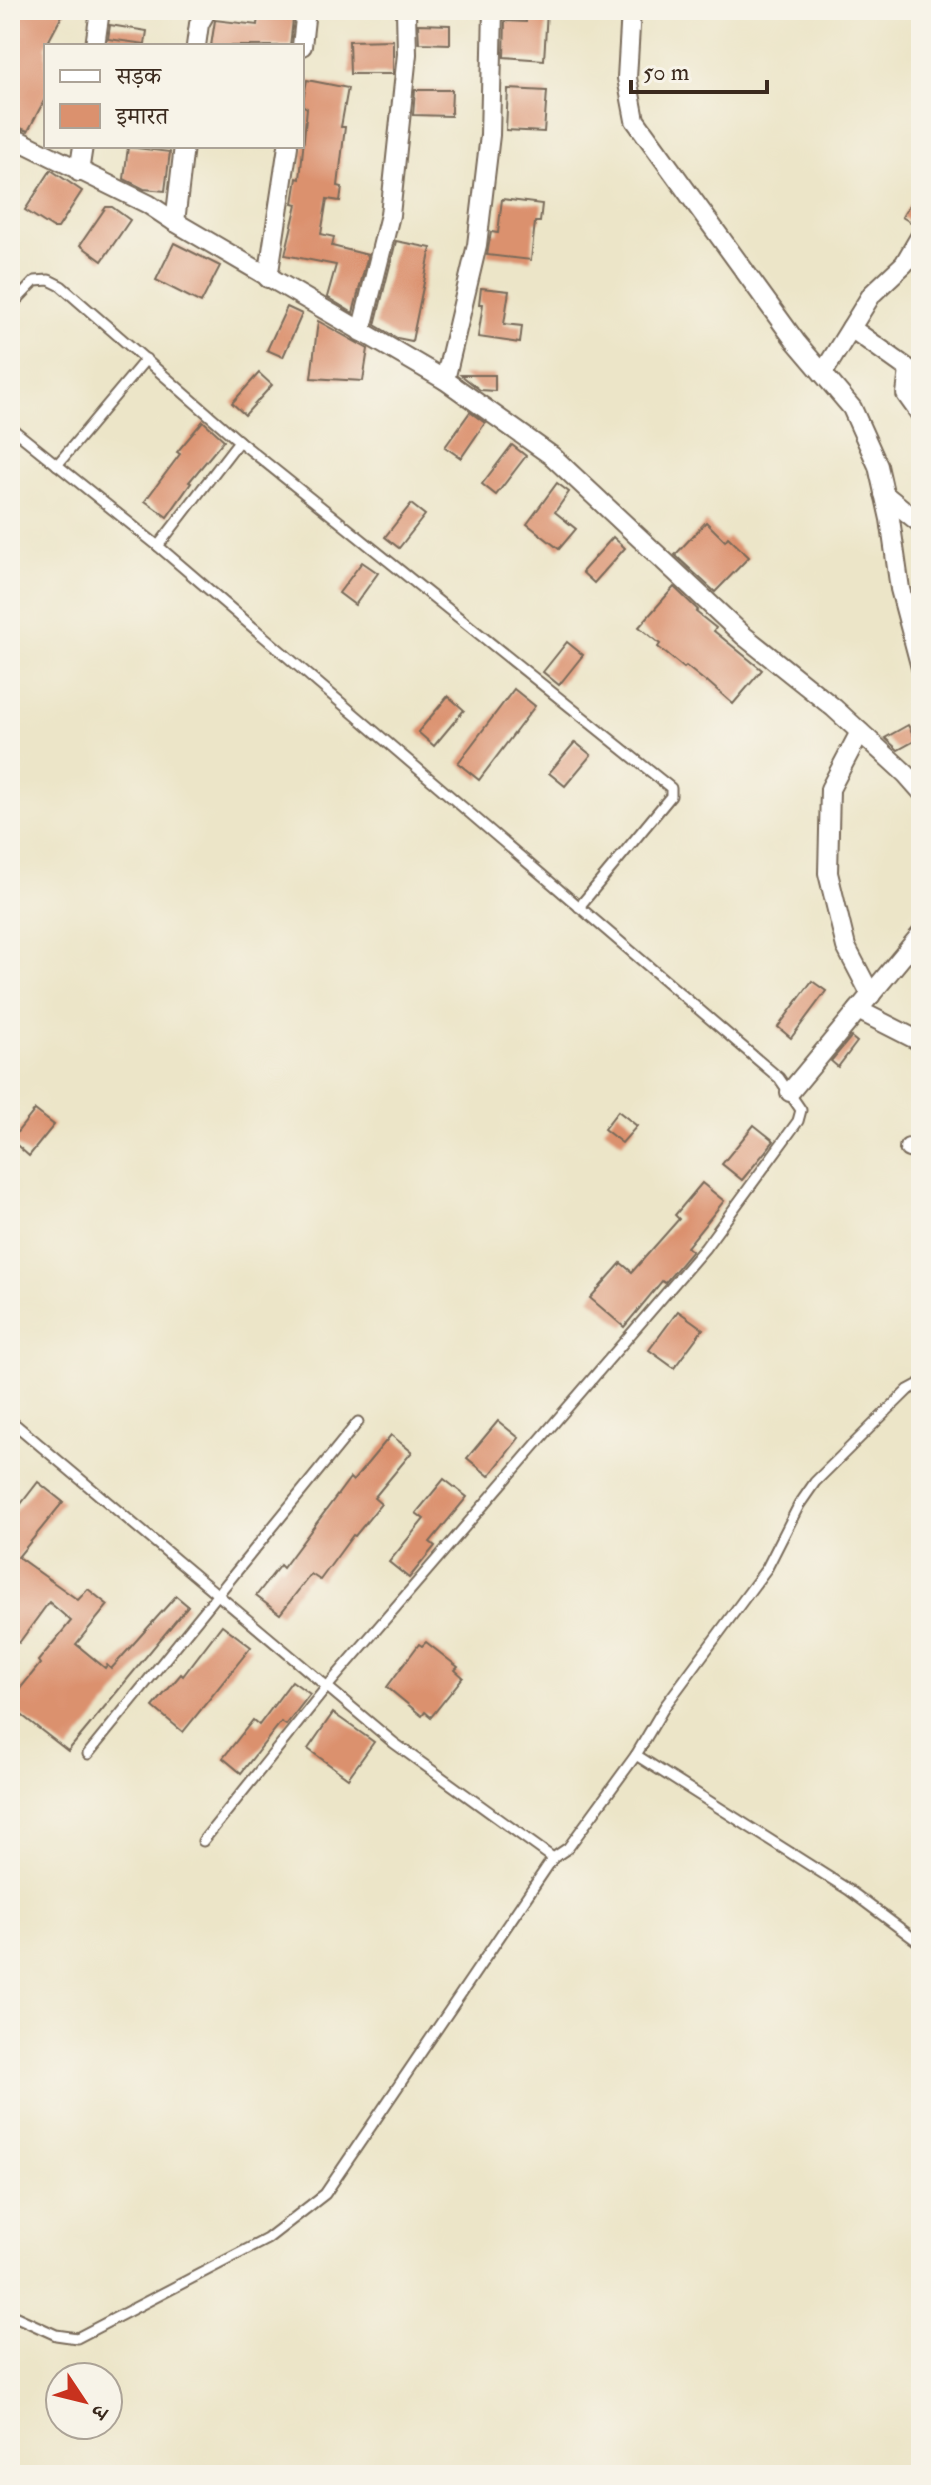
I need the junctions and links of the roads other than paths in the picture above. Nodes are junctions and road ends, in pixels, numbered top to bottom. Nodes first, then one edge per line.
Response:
1 (100, 10) edge
2 (207, 10) edge
3 (306, 10) edge
4 (406, 10) edge
5 (493, 10) edge
6 (631, 10) edge
7 (95, 44) edge
8 (196, 44) edge
9 (302, 44) edge
10 (10, 136) edge
11 (83, 148) edge
12 (184, 148) edge
13 (288, 148) edge
14 (79, 172) junction
15 (175, 222) junction
16 (921, 235) edge
17 (268, 278) junction
18 (10, 307) edge
19 (851, 328) junction
20 (361, 332) junction
21 (146, 359) junction
22 (823, 373) junction
23 (915, 374) edge
24 (445, 380) junction
25 (921, 415) edge
26 (10, 427) edge
27 (239, 441) junction
28 (57, 465) junction
29 (884, 494) junction
30 (921, 524) edge
31 (158, 546) junction
32 (921, 668) edge
33 (860, 732) junction
34 (921, 791) edge
35 (579, 907) junction
36 (921, 934) edge
37 (871, 995) junction
38 (858, 1010) junction
39 (921, 1042) edge
40 (790, 1092) junction
41 (921, 1383) edge
42 (10, 1420) edge
43 (358, 1422) dead end
44 (219, 1596) junction
45 (326, 1688) junction
46 (88, 1754) dead end
47 (636, 1755) junction
48 (203, 1841) dead end
49 (553, 1858) junction
50 (921, 1944) edge
51 (10, 2314) edge

1 - 7 street
2 - 8 street
3 - 9 street
4 - 20 street
5 - 24 street
6 - 22 street
10 - 14 street
11 - 14 street
12 - 15 street
13 - 17 street
14 - 15 street
15 - 17 street
16 - 19 street
17 - 20 street
18 - 21 lane
19 - 22 street
19 - 23 street
20 - 24 street
21 - 27 lane
21 - 28 lane
22 - 29 street
23 - 25 street
24 - 33 street
26 - 28 lane
27 - 31 lane
27 - 35 lane
28 - 31 lane
29 - 30 street
29 - 32 street
31 - 35 lane
33 - 34 street
33 - 37 street
35 - 40 lane
36 - 37 street
37 - 38 street
38 - 39 street
38 - 40 street
40 - 45 lane
41 - 47 lane
42 - 44 lane
43 - 44 lane
44 - 45 lane
44 - 46 lane
45 - 48 lane
45 - 49 lane
47 - 49 lane
47 - 50 lane
49 - 51 lane

